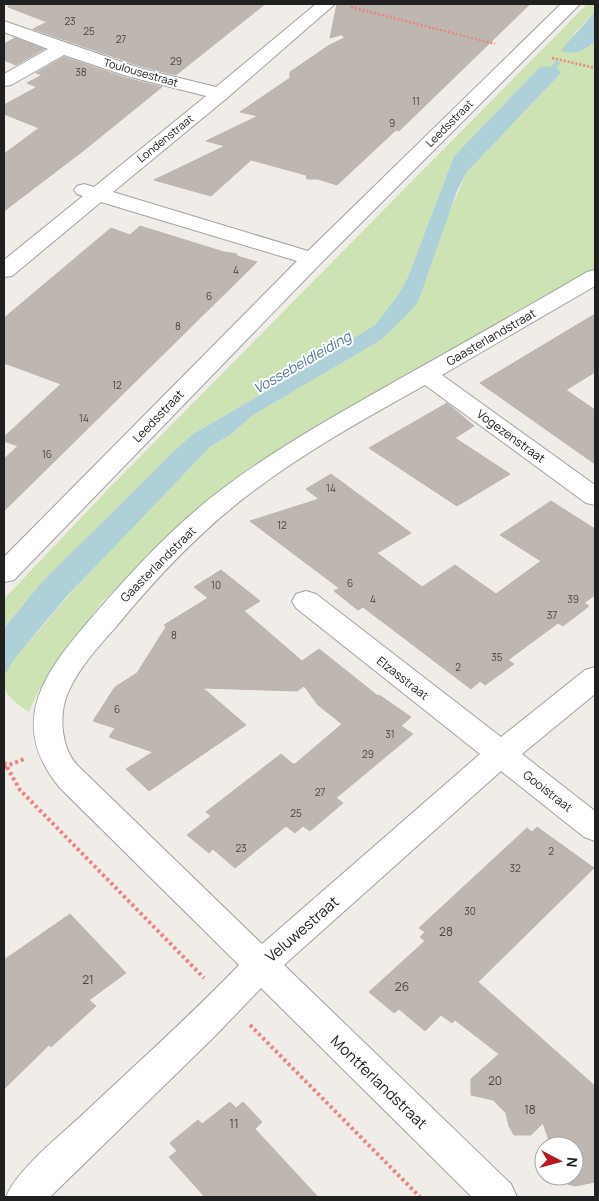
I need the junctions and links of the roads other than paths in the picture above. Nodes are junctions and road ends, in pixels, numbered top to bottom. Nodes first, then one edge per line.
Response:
1 (306, 4) edge
2 (326, 4) edge
3 (571, 4) edge
4 (4, 26) edge
5 (62, 48) junction
6 (4, 81) edge
7 (212, 92) junction
8 (90, 192) junction
9 (4, 252) edge
10 (312, 259) junction
11 (4, 272) edge
12 (595, 277) edge
13 (426, 374) junction
14 (595, 497) edge
15 (4, 573) edge
16 (306, 602) dead end
17 (595, 678) edge
18 (501, 754) junction
19 (595, 828) edge
20 (260, 966) junction
21 (26, 1197) edge
22 (498, 1197) edge

1 - 7 street, Londenstraat
2 - 7 street, Londenstraat
3 - 10 street, Leedsstraat
4 - 5 street, Toulousestraat
5 - 6 street
5 - 7 street, Toulousestraat
7 - 8 street, Londenstraat
8 - 9 street, Londenstraat
8 - 10 street
8 - 11 street, Londenstraat
10 - 15 street, Leedsstraat
12 - 13 street, Gaasterlandstraat
13 - 14 street, Vogezenstraat
13 - 20 street, Gaasterlandstraat
16 - 18 street, Elzasstraat
17 - 18 street, Veluwestraat
18 - 19 street, Gooistraat
18 - 20 street, Veluwestraat
20 - 21 street, Veluwestraat
20 - 22 street, Montferlandstraat

